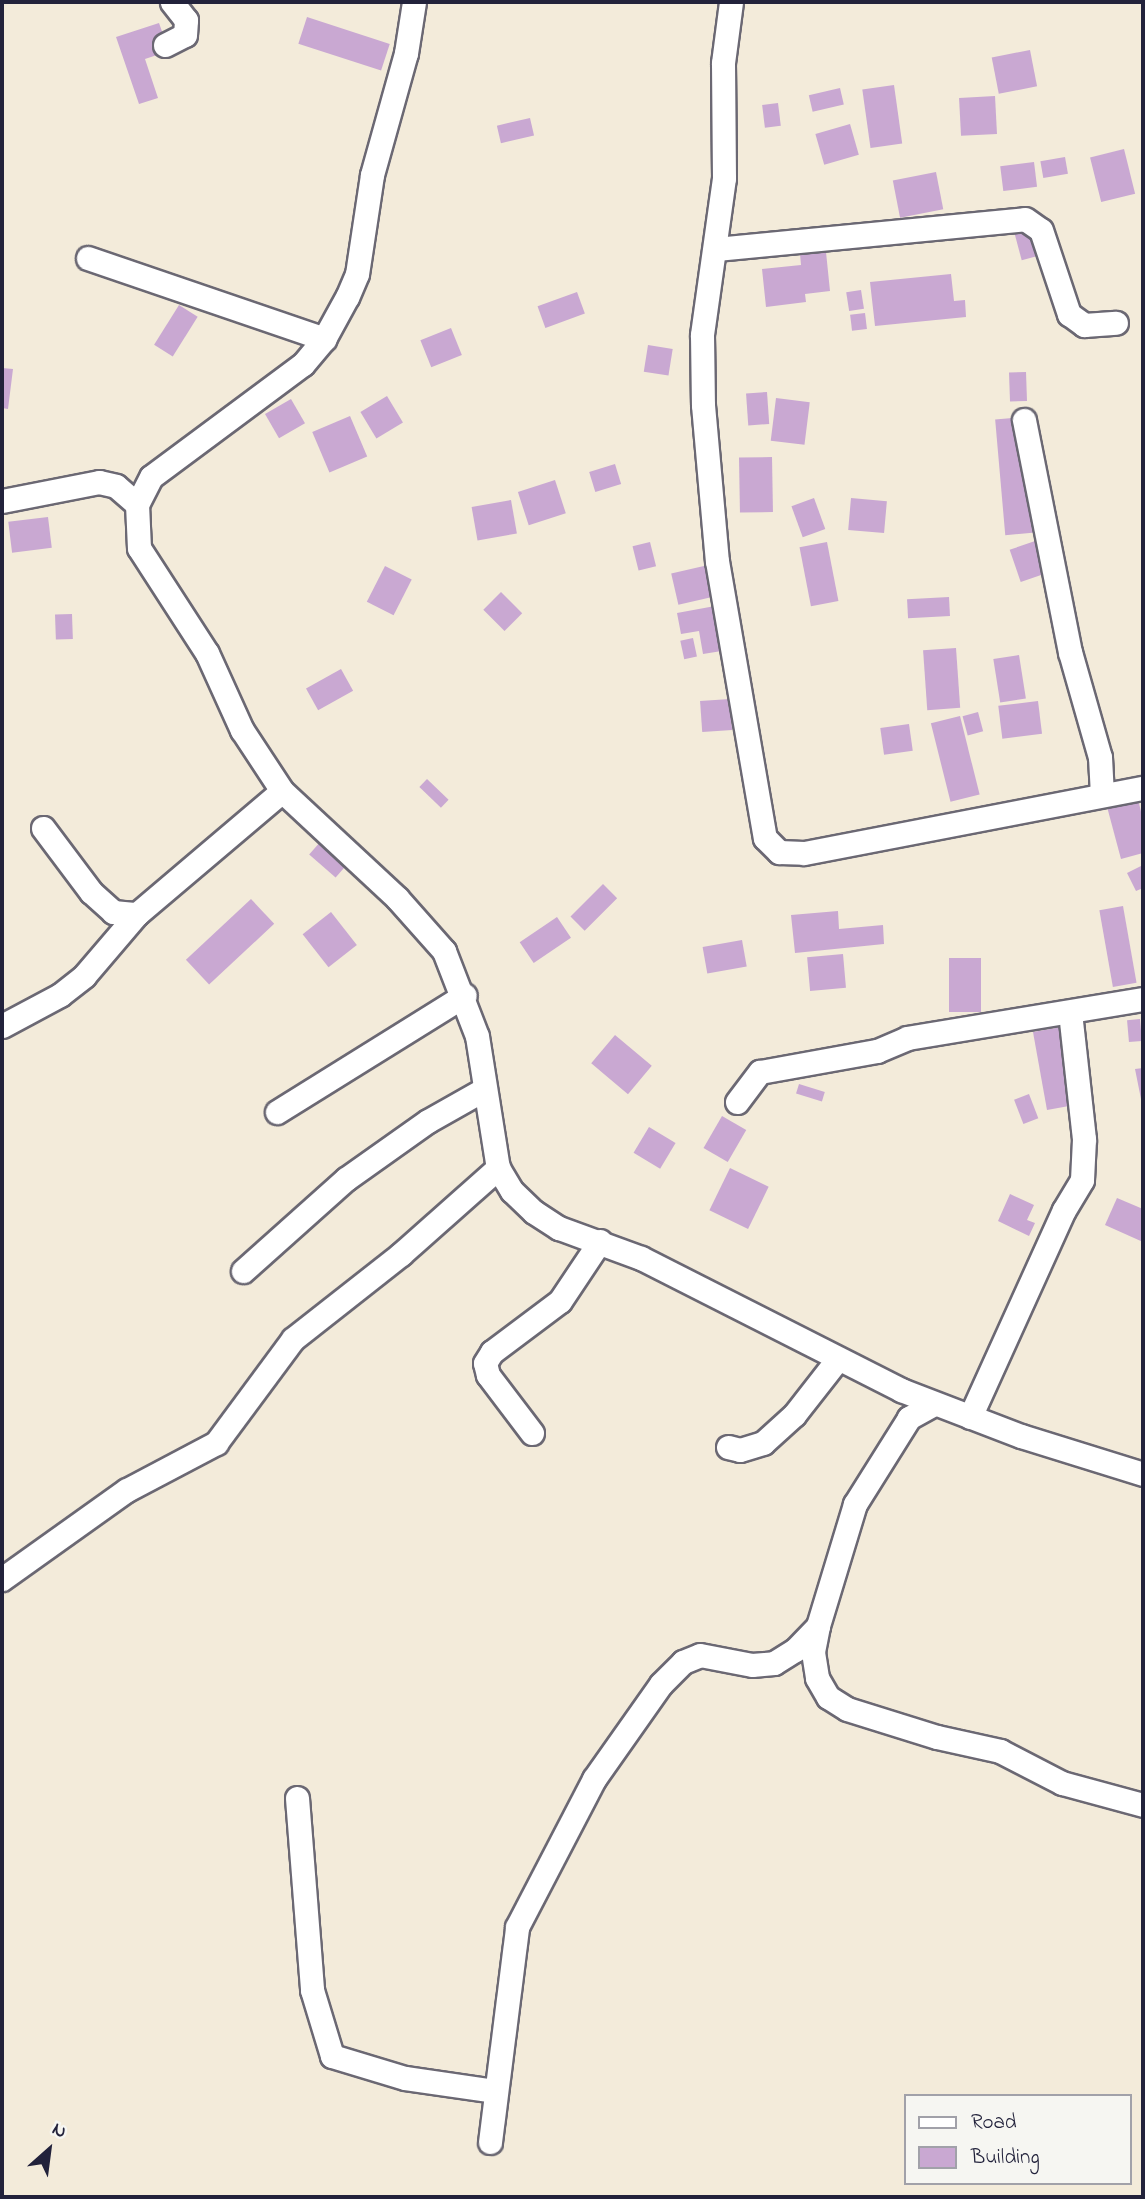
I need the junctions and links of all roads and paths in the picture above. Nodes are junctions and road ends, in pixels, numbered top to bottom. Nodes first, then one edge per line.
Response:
1 (172, 2) edge
2 (414, 2) edge
3 (731, 2) edge
4 (165, 45) dead end
5 (716, 249) junction
6 (88, 258) dead end
7 (1116, 323) dead end
8 (324, 339) junction
9 (1024, 420) dead end
10 (2, 501) edge
11 (137, 504) junction
12 (1143, 788) edge
13 (282, 791) junction
14 (1102, 795) junction
15 (43, 828) dead end
16 (137, 914) junction
17 (465, 995) junction
18 (1143, 999) edge
19 (1070, 1013) junction
20 (2, 1026) edge
21 (482, 1090) junction
22 (737, 1102) dead end
23 (277, 1112) dead end
24 (498, 1168) junction
25 (600, 1241) junction
26 (243, 1271) dead end
27 (837, 1360) junction
28 (901, 1390) junction
29 (934, 1404) junction
30 (970, 1417) junction
31 (909, 1419) junction
32 (532, 1433) dead end
33 (728, 1447) dead end
34 (1143, 1474) edge
35 (2, 1579) edge
36 (818, 1626) junction
37 (297, 1798) dead end
38 (1143, 1805) edge
39 (494, 2091) junction
40 (490, 2142) dead end

1 - 4 street
2 - 8 street
3 - 5 street
5 - 7 street
5 - 14 street
6 - 8 street
8 - 11 street
9 - 14 street
10 - 11 street
11 - 13 street
12 - 14 street
13 - 16 street
13 - 17 street
15 - 16 street
16 - 20 street
17 - 21 street
17 - 23 street
18 - 19 street
19 - 22 street
19 - 30 street
21 - 24 street
21 - 26 street
24 - 25 street
24 - 35 street
25 - 27 street
25 - 32 street
27 - 28 street
27 - 33 street
28 - 29 street
28 - 31 street
29 - 30 street
29 - 31 street
30 - 34 street
31 - 36 street
36 - 38 street
36 - 39 street
37 - 39 street
39 - 40 street

